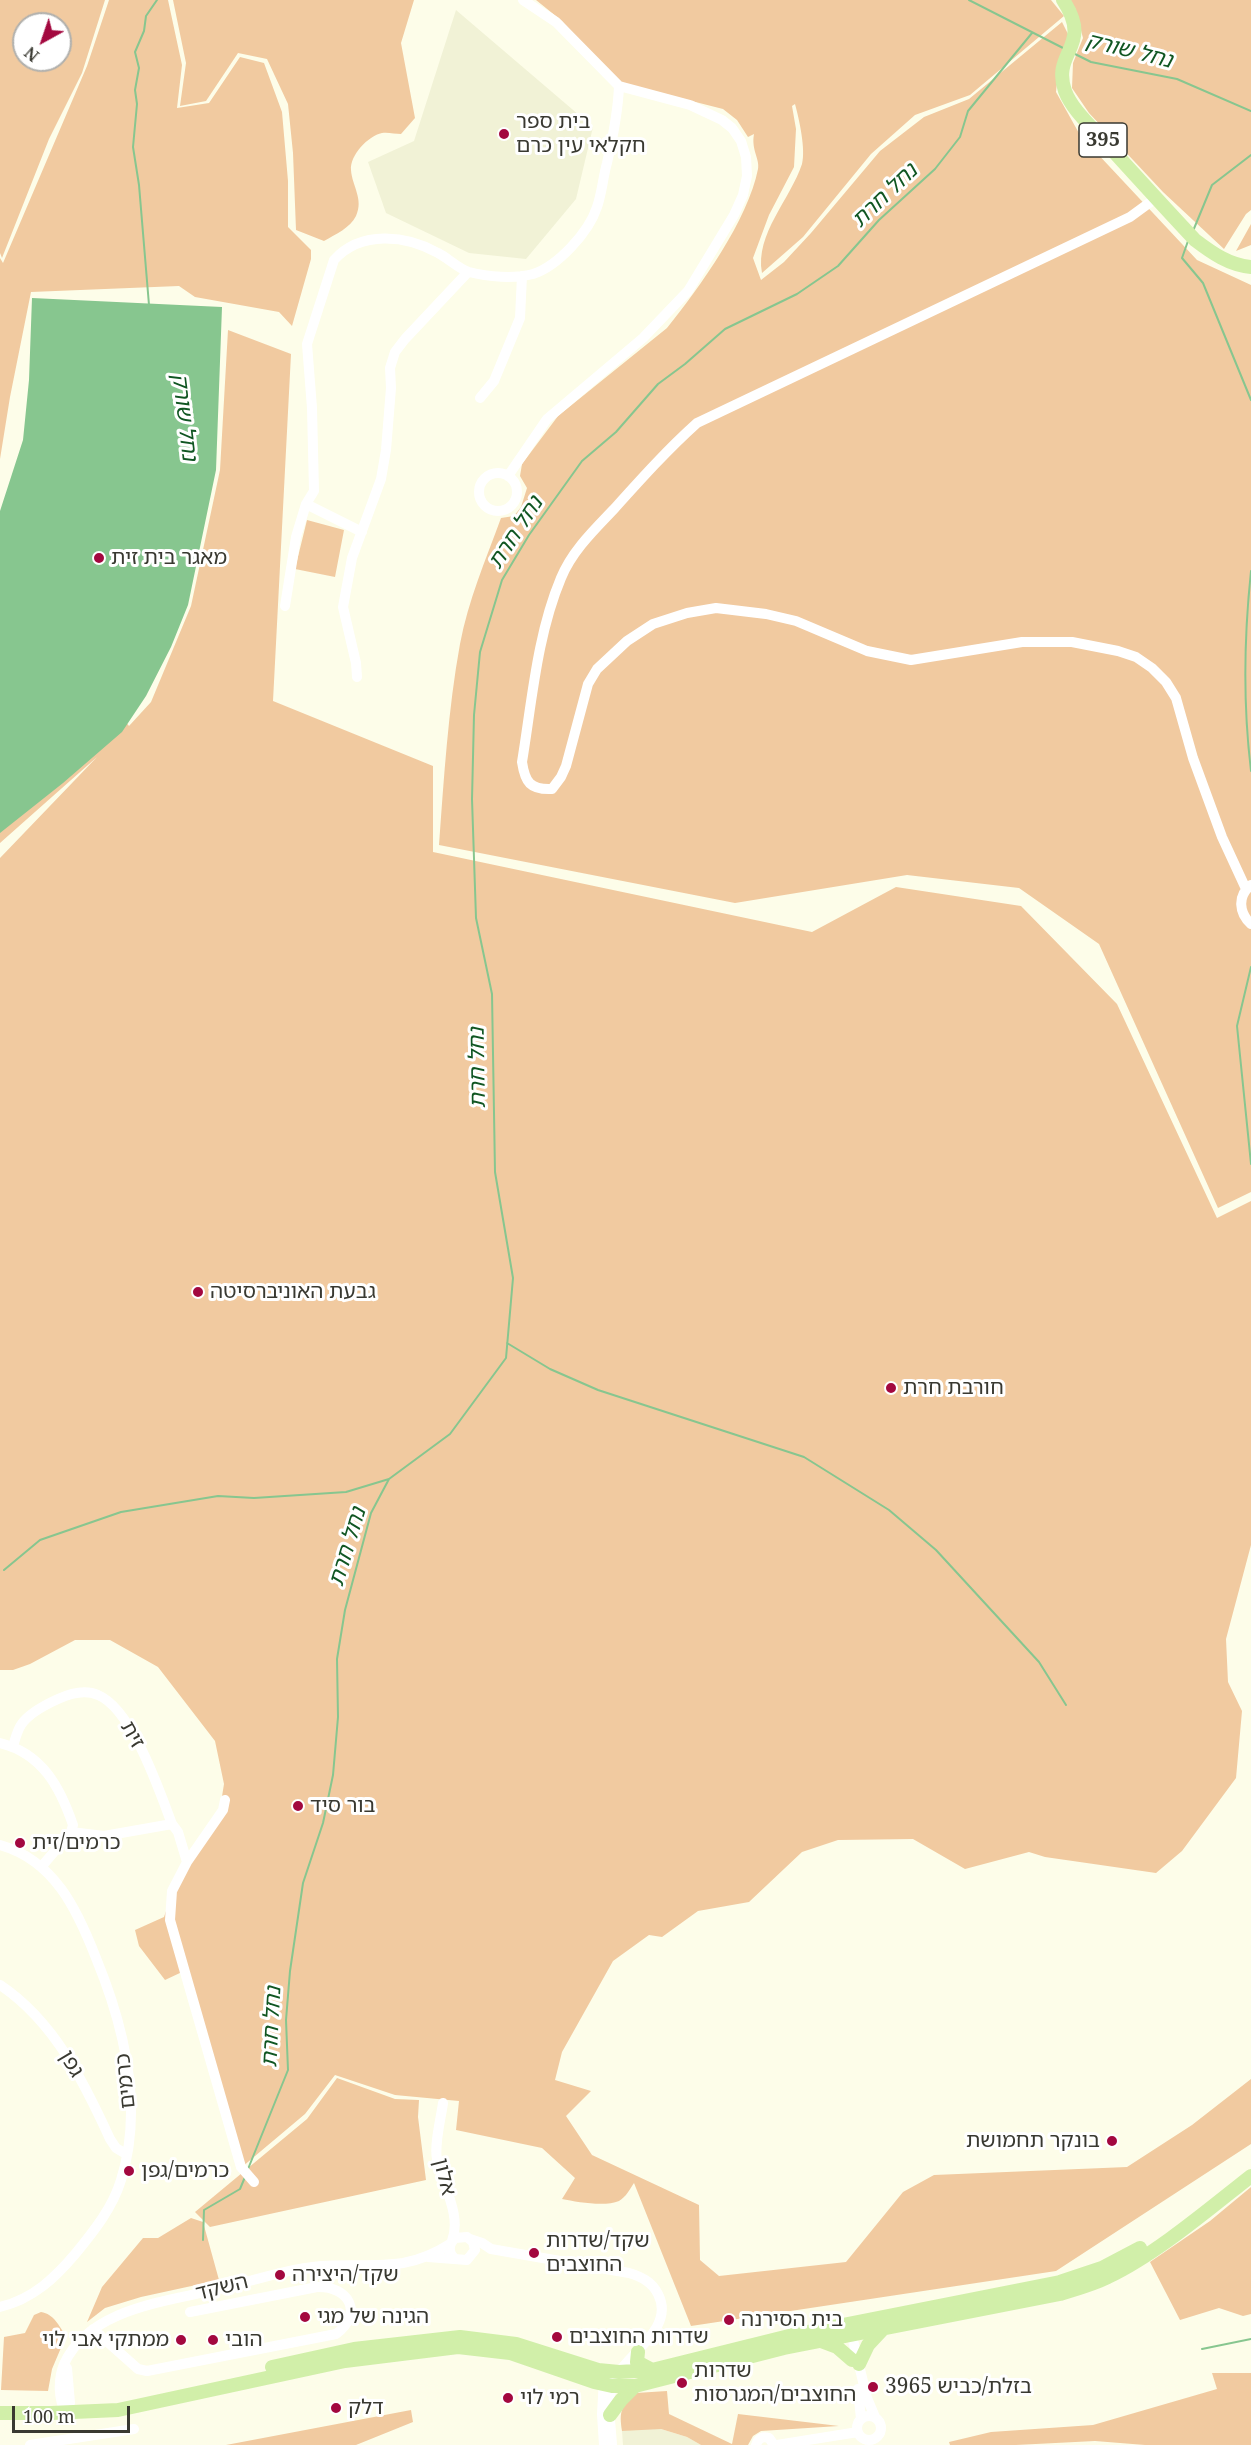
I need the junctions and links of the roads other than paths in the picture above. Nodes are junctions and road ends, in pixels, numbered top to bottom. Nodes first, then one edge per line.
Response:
1 (523, 0) edge
2 (1063, 0) edge
3 (619, 86) junction
4 (1156, 198) junction
5 (1251, 267) edge
6 (468, 272) junction
7 (522, 276) junction
8 (480, 398) dead end
9 (508, 476) dead end
10 (306, 504) junction
11 (362, 532) junction
12 (285, 606) dead end
13 (357, 677) dead end
14 (1249, 887) edge
15 (1251, 924) edge
16 (0, 1743) edge
17 (13, 1746) junction
18 (225, 1800) dead end
19 (172, 1824) junction
20 (71, 1832) junction
21 (0, 1845) edge
22 (188, 1862) junction
23 (42, 1866) junction
24 (0, 1985) edge
25 (443, 2103) dead end
26 (126, 2154) junction
27 (1251, 2176) edge
28 (255, 2182) dead end
29 (1236, 2188) junction
30 (454, 2215) junction
31 (469, 2238) junction
32 (451, 2242) junction
33 (491, 2249) junction
34 (426, 2257) junction
35 (471, 2258) junction
36 (455, 2259) junction
37 (312, 2268) junction
38 (317, 2286) junction
39 (0, 2307) edge
40 (190, 2312) dead end
41 (93, 2329) junction
42 (883, 2329) junction
43 (849, 2331) junction
44 (819, 2341) junction
45 (642, 2347) junction
46 (856, 2362) junction
47 (652, 2370) junction
48 (610, 2379) junction
49 (635, 2386) junction
50 (0, 2404) edge
51 (65, 2407) junction
52 (0, 2413) edge
53 (610, 2415) junction
54 (875, 2417) junction
55 (861, 2419) junction
56 (134, 2429) dead end
57 (858, 2432) junction
58 (878, 2443) edge
59 (30, 2445) edge
60 (604, 2445) edge
61 (612, 2445) edge
62 (756, 2445) edge
63 (775, 2445) edge

1 - 3 street
2 - 4 main road, 395
3 - 7 street
3 - 9 street
4 - 5 main road, 395
4 - 14 street
6 - 7 street
6 - 10 street
6 - 11 street
7 - 8 street
10 - 11 street
10 - 12 street
11 - 13 street
14 - 15 street
16 - 17 street
17 - 19 street, זית
17 - 20 street
18 - 22 street
19 - 20 street
19 - 22 street, זית
20 - 23 street
21 - 23 street, כרמים
22 - 28 street
23 - 26 street, כרמים
24 - 26 street, גפן
25 - 30 street, אלון
26 - 39 street, כרמים
27 - 29 main road
29 - 42 main road
29 - 43 main road
30 - 31 street, אלון
30 - 32 street, אלון
31 - 32 street
31 - 33 street
31 - 35 street
32 - 34 street, השקד
32 - 36 street
33 - 35 street
33 - 45 street
34 - 36 street, השקד
34 - 37 street, השקד
35 - 36 street
37 - 38 street
37 - 41 street, השקד
38 - 40 street
38 - 41 street
41 - 51 street, השקד
42 - 43 main road
42 - 46 main road
43 - 44 main road
43 - 46 street
43 - 47 main road
44 - 46 main road
44 - 49 main road
45 - 47 main road
45 - 48 street
46 - 54 street
46 - 55 street
47 - 48 main road
48 - 49 main road
48 - 51 main road
48 - 53 street
48 - 60 street
49 - 53 main road
50 - 51 main road
51 - 52 main road
53 - 61 street
54 - 55 street
54 - 58 street
55 - 57 street
56 - 59 street
57 - 58 street
57 - 63 street
62 - 63 street

